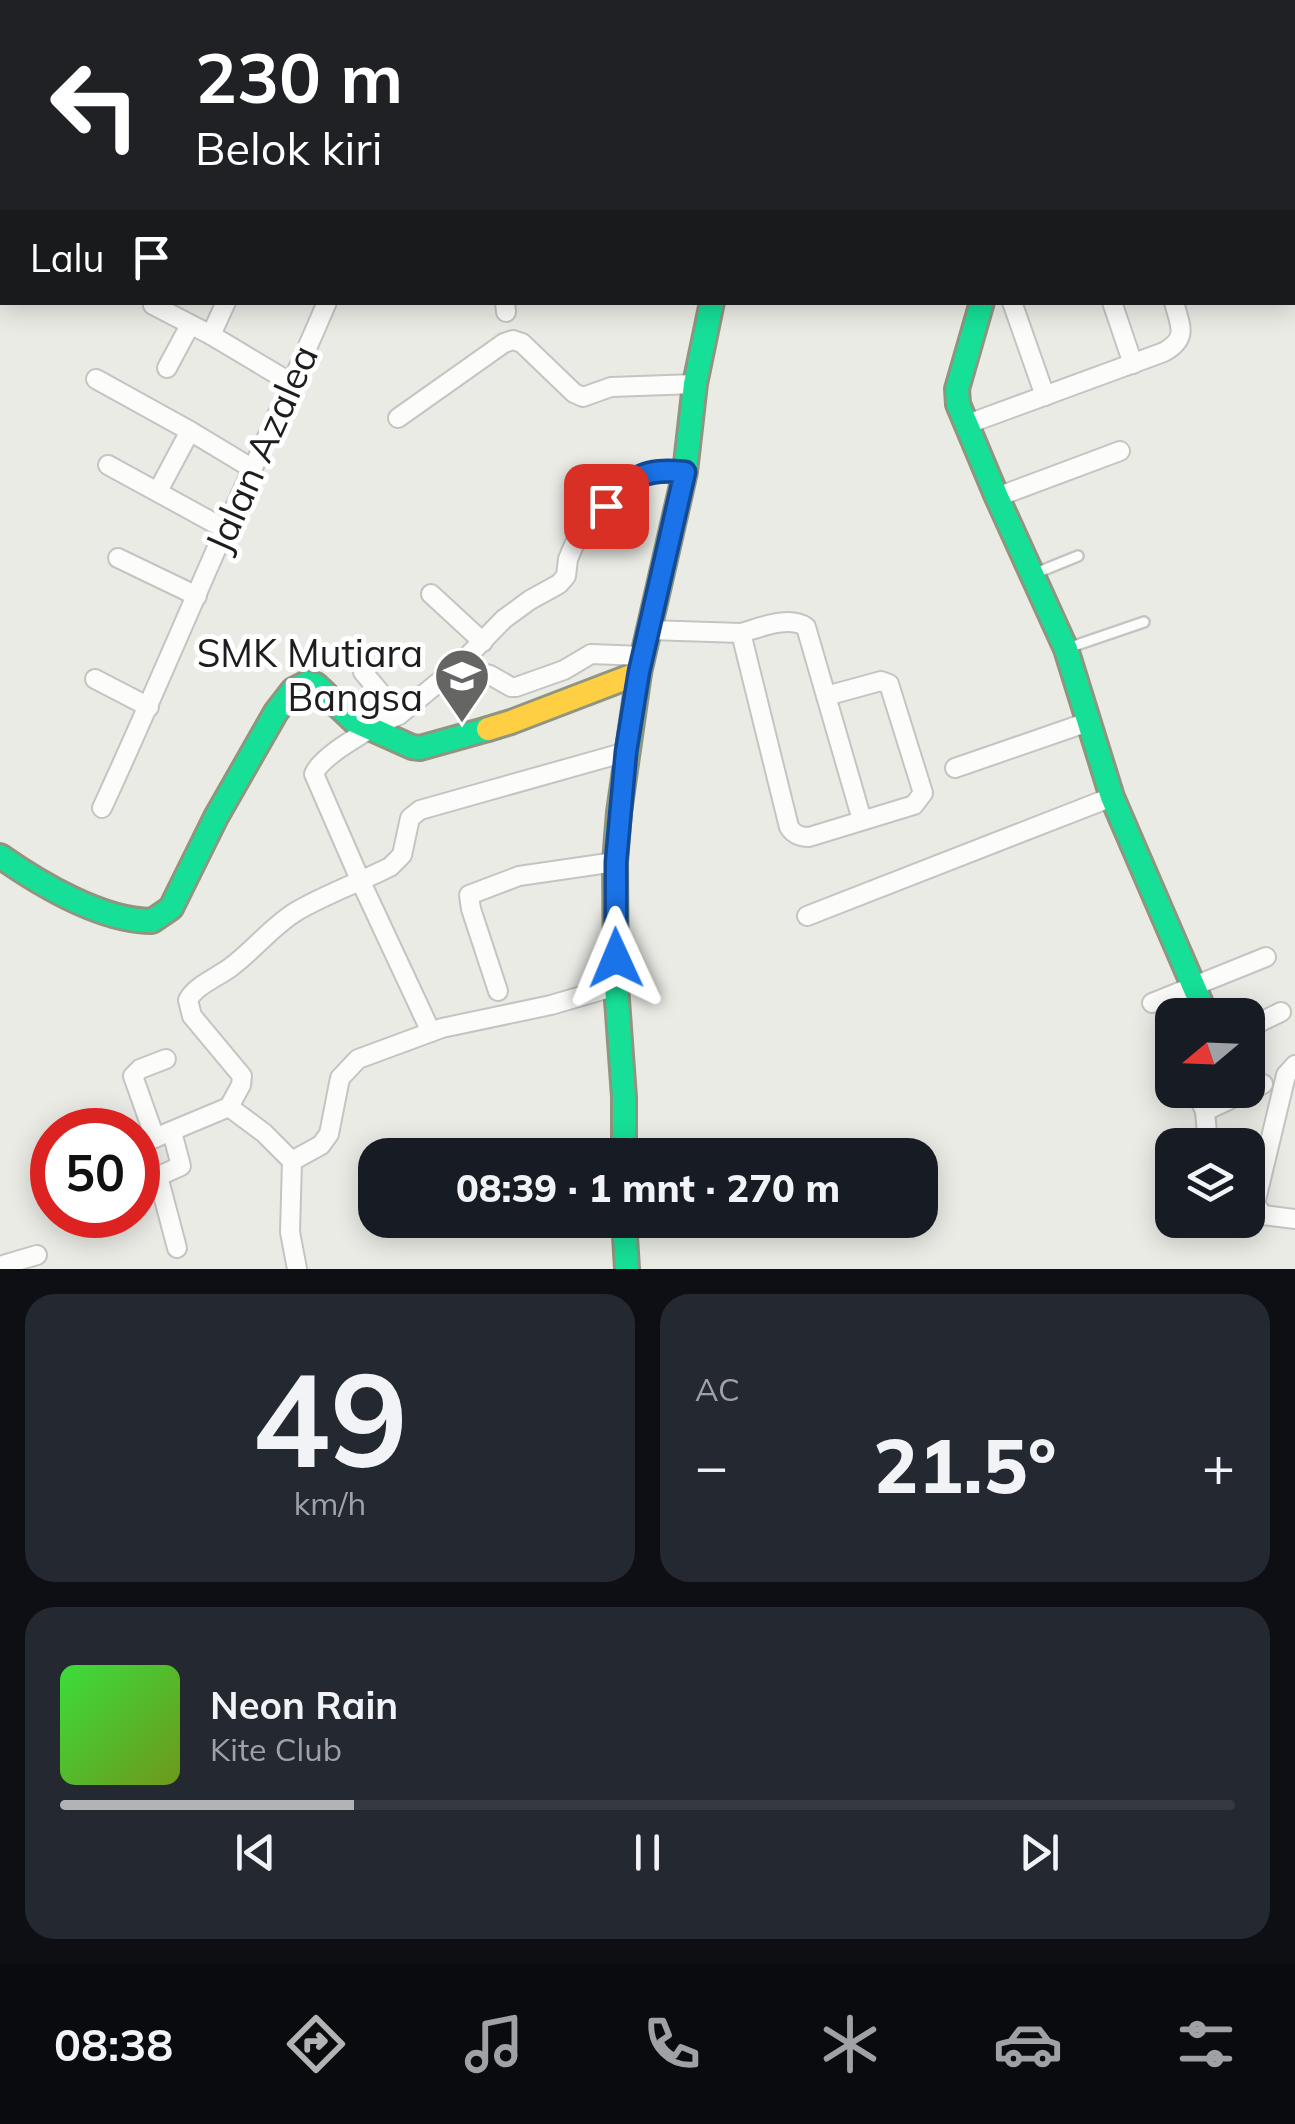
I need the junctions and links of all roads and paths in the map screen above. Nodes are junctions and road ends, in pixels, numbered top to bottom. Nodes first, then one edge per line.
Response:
1 (153, 305) edge
2 (225, 305) edge
3 (326, 305) edge
4 (711, 305) edge
5 (981, 305) edge
6 (1013, 305) edge
7 (1113, 305) edge
8 (1175, 305) edge
9 (190, 325) junction
10 (211, 335) junction
11 (1133, 364) junction
12 (167, 368) dead end
13 (96, 379) dead end
14 (293, 384) junction
15 (695, 384) junction
16 (1045, 396) junction
17 (398, 418) dead end
18 (965, 425) junction
19 (190, 431) junction
20 (1120, 450) dead end
21 (108, 465) dead end
22 (253, 470) junction
23 (685, 472) junction
24 (158, 490) junction
25 (996, 498) junction
26 (225, 529) junction
27 (1078, 556) dead end
28 (118, 558) dead end
29 (1034, 574) junction
30 (431, 594) dead end
31 (197, 596) junction
32 (1144, 622) dead end
33 (649, 630) junction
34 (740, 632) junction
35 (484, 642) junction
36 (1066, 649) junction
37 (641, 664) junction
38 (456, 667) junction
39 (363, 672) dead end
40 (95, 679) dead end
41 (826, 696) junction
42 (148, 708) junction
43 (399, 715) junction
44 (1088, 722) junction
45 (370, 729) junction
46 (626, 752) junction
47 (954, 768) dead end
48 (1112, 797) junction
49 (102, 808) dead end
50 (862, 820) junction
51 (0, 856) edge
52 (616, 862) junction
53 (360, 882) junction
54 (807, 916) dead end
55 (1266, 958) dead end
56 (616, 986) junction
57 (1194, 986) junction
58 (498, 991) dead end
59 (1199, 998) edge
60 (1152, 1003) dead end
61 (1281, 1012) dead end
62 (1265, 1020) edge
63 (430, 1032) junction
64 (166, 1059) dead end
65 (1295, 1065) edge
66 (229, 1107) junction
67 (144, 1108) edge
68 (1209, 1108) edge
69 (1205, 1110) joint
70 (1207, 1128) edge
71 (160, 1136) edge
72 (624, 1138) edge
73 (160, 1142) edge
74 (292, 1162) junction
75 (160, 1178) edge
76 (160, 1184) edge
77 (1295, 1218) edge
78 (625, 1238) edge
79 (177, 1248) dead end
80 (37, 1254) dead end
81 (0, 1266) edge
82 (296, 1269) edge
83 (626, 1269) edge

1 - 9 street
2 - 10 street
3 - 14 street, Jalan Azalea
4 - 15 street
5 - 18 street
6 - 16 street
7 - 11 street
8 - 11 street
9 - 10 street
9 - 12 street
10 - 14 street
11 - 16 street
13 - 19 street
14 - 22 street, Jalan Azalea
15 - 17 street
15 - 23 street
16 - 18 street
18 - 25 street
19 - 22 street
19 - 24 street
20 - 25 street
21 - 24 street
22 - 26 street, Jalan Azalea
23 - 33 street
23 - 35 street
24 - 26 street
25 - 29 street
26 - 31 street, Jalan Azalea
27 - 29 lane
28 - 31 street
29 - 36 street
30 - 35 street
31 - 42 street, Jalan Azalea
32 - 36 lane
33 - 34 street
33 - 37 street
34 - 41 street
34 - 50 street
35 - 38 street
36 - 44 street
37 - 38 street
37 - 45 street
37 - 46 street
38 - 43 street
39 - 43 street
40 - 42 street
41 - 50 street
41 - 50 street
42 - 49 street, Jalan Azalea
43 - 45 street
44 - 47 street
44 - 48 street
45 - 51 street
45 - 53 street
46 - 52 street
46 - 53 street
48 - 54 street
48 - 57 street
52 - 56 street
52 - 58 street
53 - 63 street
53 - 66 street
55 - 57 street
56 - 63 street
56 - 72 street
57 - 59 street
57 - 60 street
61 - 62 street
63 - 74 street
64 - 67 street
65 - 77 street
66 - 71 street
66 - 74 street
68 - 69 street
69 - 70 street
73 - 75 street
74 - 82 street
76 - 79 street
78 - 83 street
80 - 81 street

